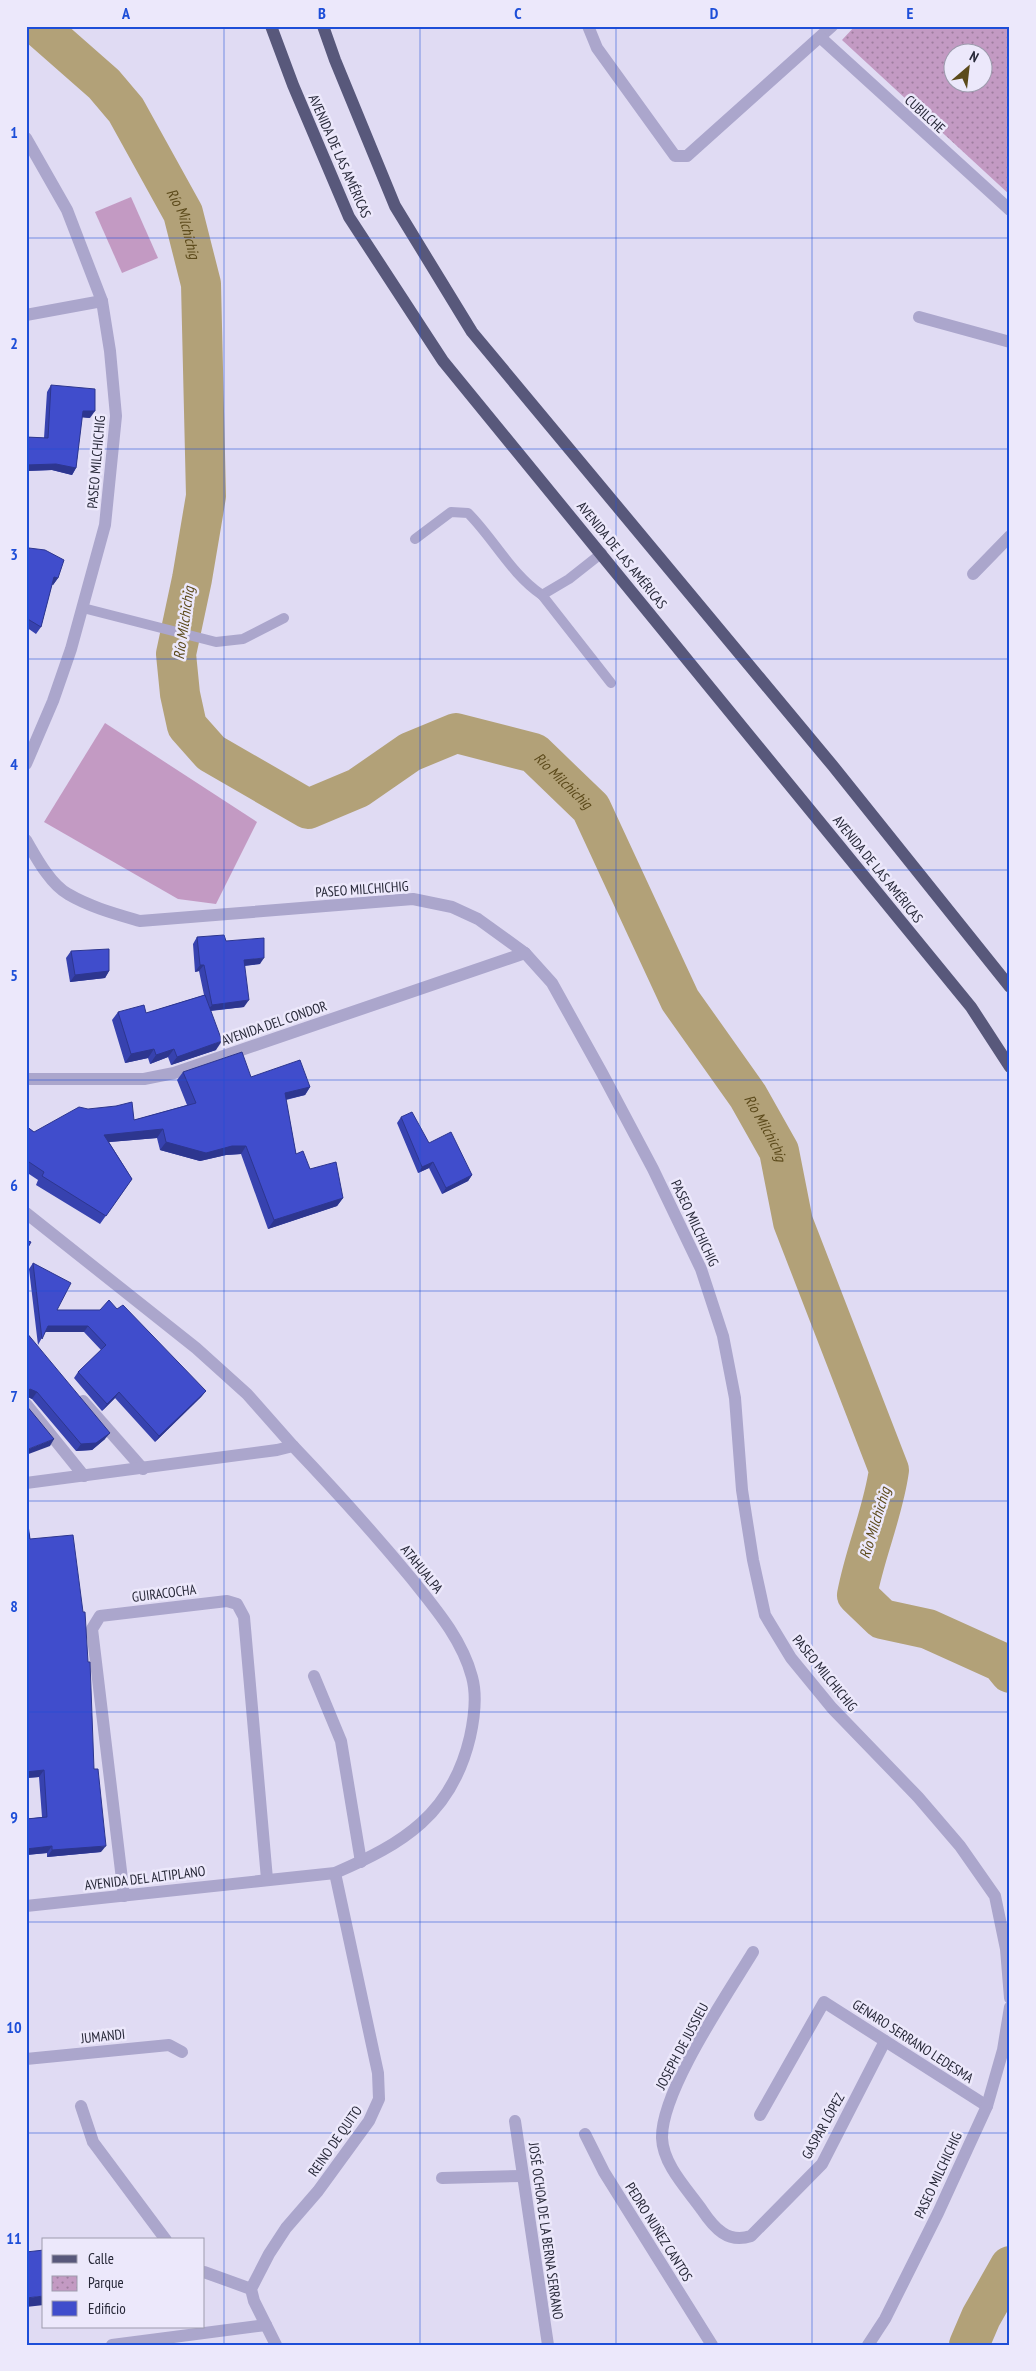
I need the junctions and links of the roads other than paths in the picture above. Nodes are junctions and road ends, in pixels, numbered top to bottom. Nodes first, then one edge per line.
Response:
1 (271, 26) edge
2 (323, 26) edge
3 (588, 26) edge
4 (832, 26) edge
5 (821, 38) junction
6 (26, 138) edge
7 (1010, 210) edge
8 (102, 301) junction
9 (26, 315) edge
10 (919, 317) dead end
11 (1010, 342) edge
12 (1010, 536) edge
13 (415, 538) dead end
14 (602, 553) junction
15 (973, 574) dead end
16 (542, 595) junction
17 (83, 608) junction
18 (284, 618) dead end
19 (611, 683) dead end
20 (26, 764) edge
21 (26, 840) edge
22 (524, 953) junction
23 (1010, 987) edge
24 (1010, 1067) edge
25 (26, 1079) edge
26 (26, 1213) edge
27 (74, 1392) edge
28 (26, 1404) edge
29 (292, 1446) junction
30 (143, 1469) junction
31 (84, 1476) junction
32 (26, 1483) edge
33 (314, 1676) dead end
34 (361, 1862) junction
35 (335, 1873) junction
36 (267, 1878) junction
37 (124, 1896) junction
38 (26, 1906) edge
39 (752, 1952) dead end
40 (1010, 1998) edge
41 (1010, 2007) edge
42 (885, 2041) junction
43 (182, 2052) dead end
44 (26, 2059) edge
45 (81, 2106) dead end
46 (987, 2106) junction
47 (760, 2115) dead end
48 (515, 2121) dead end
49 (585, 2134) dead end
50 (522, 2176) junction
51 (442, 2178) dead end
52 (751, 2236) joint
53 (164, 2238) edge
54 (205, 2272) edge
55 (251, 2288) junction
56 (266, 2326) junction
57 (112, 2345) edge
58 (276, 2345) edge
59 (548, 2345) edge
60 (712, 2345) edge
61 (868, 2345) edge

1 - 14 main road, AVENIDA DE LAS AMÉRICAS
2 - 23 main road, AVENIDA DE LAS AMÉRICAS
3 - 5 street
4 - 5 street
5 - 7 street, CUBILCHE
6 - 8 street, PASEO MILCHICHIG
8 - 9 street
8 - 17 street, PASEO MILCHICHIG
10 - 11 street
12 - 15 street
13 - 16 lane
14 - 16 lane
14 - 24 main road, AVENIDA DE LAS AMÉRICAS
16 - 19 lane
17 - 18 lane
17 - 20 street, PASEO MILCHICHIG
21 - 22 street, PASEO MILCHICHIG
22 - 25 street, AVENIDA DEL CONDOR
22 - 40 street, PASEO MILCHICHIG
26 - 29 street, ATAHUALPA
27 - 30 street
28 - 31 street
29 - 30 street
29 - 34 street, ATAHUALPA
30 - 31 street
31 - 32 street
33 - 34 street
34 - 35 street, ATAHUALPA
35 - 36 street, ATAHUALPA
35 - 55 street, REINO DE QUITO
36 - 37 street, AVENIDA DEL ALTIPLANO
36 - 37 street, GUIRACOCHA
37 - 38 street, AVENIDA DEL ALTIPLANO
39 - 52 street, JOSEPH DE JUSSIEU
41 - 46 street, PASEO MILCHICHIG
42 - 46 street, GENARO SERRANO LEDESMA
42 - 47 street, GENARO SERRANO LEDESMA
42 - 52 street, GASPAR LÓPEZ
43 - 44 street, JUMANDI
45 - 53 street
46 - 61 street, PASEO MILCHICHIG
48 - 50 street, JOSÉ OCHOA DE LA BERNA SERRANO
49 - 60 street, PEDRO NUÑEZ CANTOS
50 - 51 street
50 - 59 street, JOSÉ OCHOA DE LA BERNA SERRANO
54 - 55 street
55 - 56 street
56 - 57 street
56 - 58 street

